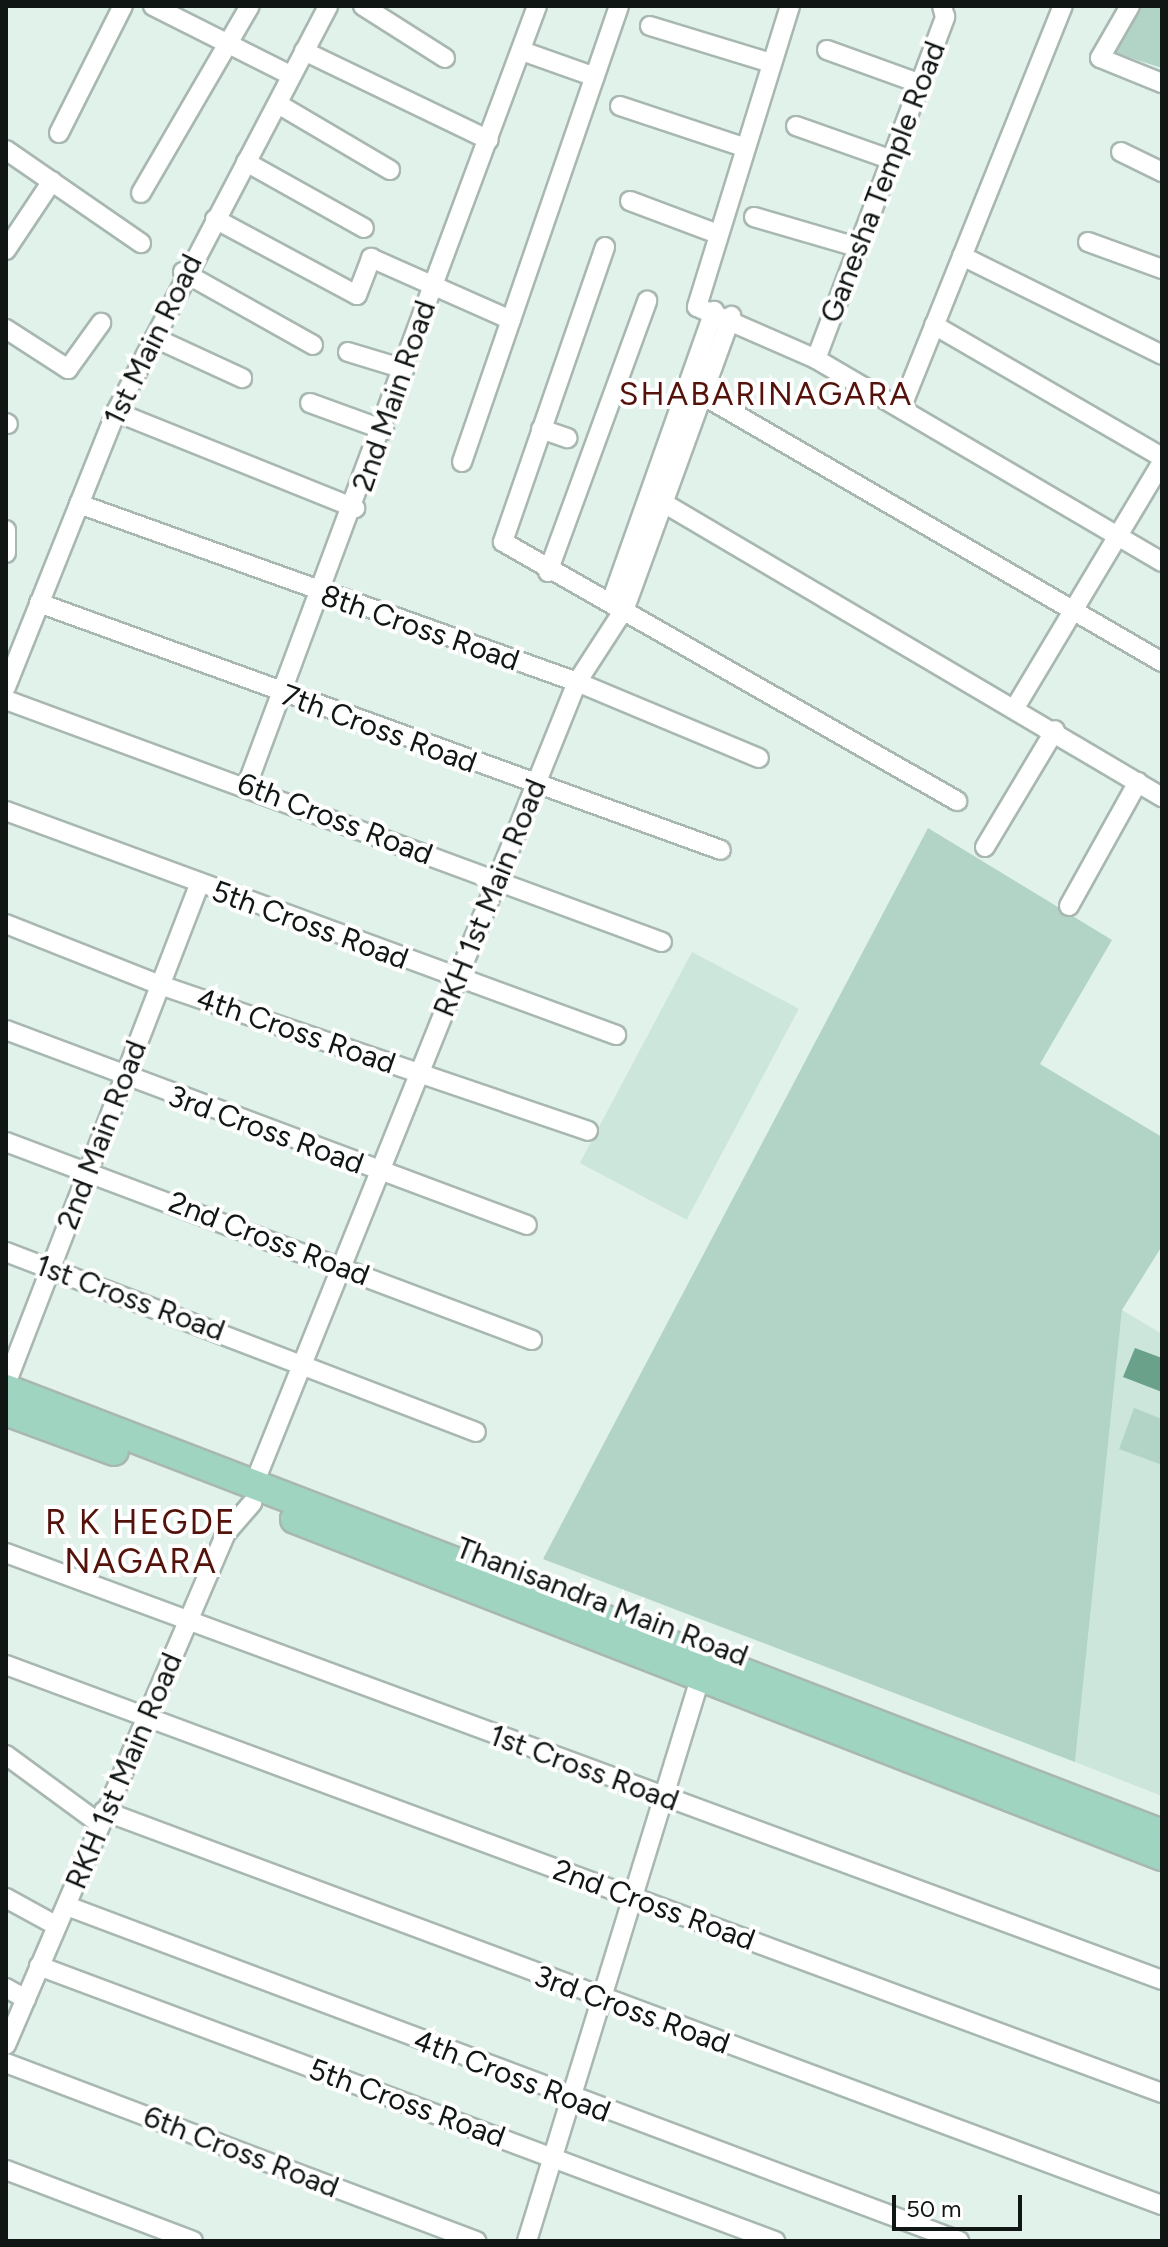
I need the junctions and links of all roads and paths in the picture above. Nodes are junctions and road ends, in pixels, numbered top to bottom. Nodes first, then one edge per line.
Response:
1 (123, 6) edge
2 (250, 6) edge
3 (328, 6) edge
4 (363, 6) edge
5 (537, 6) edge
6 (619, 6) edge
7 (790, 6) edge
8 (942, 6) edge
9 (1063, 6) edge
10 (1130, 6) edge
11 (162, 8) edge
12 (650, 26) dead end
13 (226, 46) junction
14 (827, 50) dead end
15 (304, 51) junction
16 (522, 51) junction
17 (445, 58) dead end
18 (771, 63) junction
19 (290, 75) junction
20 (595, 77) junction
21 (1162, 83) edge
22 (921, 84) junction
23 (278, 104) junction
24 (620, 106) dead end
25 (796, 126) dead end
26 (59, 133) dead end
27 (489, 140) junction
28 (743, 147) junction
29 (6, 150) edge
30 (1121, 152) dead end
31 (892, 160) junction
32 (246, 162) junction
33 (390, 170) dead end
34 (1162, 172) edge
35 (52, 181) junction
36 (141, 193) dead end
37 (630, 201) dead end
38 (754, 217) dead end
39 (215, 219) junction
40 (364, 228) dead end
41 (715, 233) junction
42 (1088, 242) dead end
43 (141, 243) dead end
44 (605, 247) dead end
45 (860, 248) junction
46 (6, 250) edge
47 (962, 256) junction
48 (1162, 269) edge
49 (183, 272) junction
50 (432, 289) junction
51 (647, 301) dead end
52 (722, 313) junction
53 (511, 320) junction
54 (101, 323) dead end
55 (934, 325) junction
56 (6, 329) edge
57 (155, 338) junction
58 (313, 345) dead end
59 (348, 352) dead end
60 (1162, 355) edge
61 (816, 359) junction
62 (404, 369) junction
63 (242, 378) dead end
64 (704, 396) junction
65 (310, 403) dead end
66 (902, 406) junction
67 (116, 412) junction
68 (541, 429) junction
69 (384, 430) junction
70 (567, 438) dead end
71 (1162, 459) edge
72 (462, 462) dead end
73 (79, 504) junction
74 (667, 505) junction
75 (355, 508) junction
76 (6, 530) edge
77 (1118, 537) junction
78 (6, 553) edge
79 (1162, 562) edge
80 (548, 572) junction
81 (321, 594) junction
82 (39, 603) junction
83 (618, 605) junction
84 (1075, 607) junction
85 (1162, 662) edge
86 (577, 682) junction
87 (6, 687) edge
88 (280, 693) junction
89 (6, 700) edge
90 (1016, 706) junction
91 (1055, 730) junction
92 (759, 758) dead end
93 (1138, 782) junction
94 (536, 784) junction
95 (247, 785) junction
96 (1162, 797) edge
97 (957, 801) dead end
98 (6, 811) edge
99 (985, 847) dead end
100 (721, 850) dead end
101 (497, 880) junction
102 (199, 885) junction
103 (1069, 906) dead end
104 (6, 924) edge
105 (662, 942) dead end
106 (458, 978) junction
107 (160, 985) junction
108 (6, 1030) edge
109 (616, 1035) dead end
110 (419, 1074) junction
111 (124, 1078) junction
112 (588, 1131) dead end
113 (6, 1142) edge
114 (88, 1171) junction
115 (379, 1172) junction
116 (527, 1225) dead end
117 (6, 1252) edge
118 (341, 1267) junction
119 (50, 1269) junction
120 (532, 1340) dead end
121 (303, 1361) junction
122 (6, 1387) edge
123 (6, 1411) edge
124 (476, 1432) dead end
125 (255, 1494) junction
126 (6, 1553) edge
127 (186, 1622) junction
128 (6, 1665) edge
129 (704, 1666) junction
130 (145, 1719) junction
131 (6, 1755) edge
132 (1034, 1796) junction
133 (661, 1797) junction
134 (1162, 1817) edge
135 (102, 1818) junction
136 (1162, 1834) edge
137 (1162, 1856) edge
138 (1162, 1872) edge
139 (628, 1896) junction
140 (6, 1898) edge
141 (67, 1906) junction
142 (57, 1926) junction
143 (39, 1966) junction
144 (1162, 1980) edge
145 (6, 1988) edge
146 (26, 1999) junction
147 (601, 2000) junction
148 (6, 2045) edge
149 (6, 2063) edge
150 (1162, 2093) edge
151 (573, 2099) junction
152 (553, 2158) junction
153 (6, 2170) edge
154 (1162, 2205) edge
155 (193, 2241) edge
156 (476, 2241) edge
157 (527, 2241) edge
158 (775, 2241) edge
159 (959, 2241) edge

1 - 26 street
2 - 13 street
3 - 15 street, 1st Main Road
4 - 17 street
5 - 16 street, 2nd Main Road
6 - 20 street
7 - 18 street
8 - 22 street, Ganesha Temple Road
9 - 47 street
10 - 21 street
11 - 13 street
12 - 18 street
13 - 19 street
13 - 36 street
14 - 22 street
15 - 19 street, 1st Main Road
15 - 27 street
16 - 20 street
16 - 27 street, 2nd Main Road
18 - 28 street
19 - 23 street, 1st Main Road
20 - 53 street
22 - 31 street, Ganesha Temple Road
23 - 32 street, 1st Main Road
23 - 33 street
24 - 28 street
25 - 31 street
27 - 50 street, 2nd Main Road
28 - 41 street
29 - 35 street
30 - 34 street
31 - 45 street, Ganesha Temple Road
32 - 39 street, 1st Main Road
32 - 40 street
35 - 43 street
35 - 46 street
37 - 41 street
38 - 45 street
39 - 49 street, 1st Main Road
39 - 50 street
41 - 52 street
42 - 48 street
44 - 68 street
45 - 61 street, Ganesha Temple Road
47 - 55 street
47 - 60 street
49 - 57 street, 1st Main Road
49 - 58 street
50 - 53 street
50 - 62 street, 2nd Main Road
51 - 80 street
52 - 61 street
52 - 64 street, RKH 1st Main Road
52 - 83 street
53 - 72 street
54 - 56 street
55 - 66 street
55 - 71 street
57 - 63 street
57 - 67 street, 1st Main Road
59 - 62 street
61 - 66 street
62 - 69 street, 2nd Main Road
64 - 74 street, RKH 1st Main Road
64 - 84 street
65 - 69 street
66 - 77 street
67 - 73 street, 1st Main Road
67 - 75 street
68 - 70 street
68 - 80 street
69 - 75 street, 2nd Main Road
71 - 77 street
73 - 81 street, 8th Cross Road
73 - 82 street, 1st Main Road
74 - 83 street, RKH 1st Main Road
74 - 90 street
75 - 81 street, 2nd Main Road
76 - 78 street
77 - 79 street
77 - 84 street
80 - 83 street
81 - 86 street, 8th Cross Road
81 - 88 street, 2nd Main Road
82 - 87 street, 1st Main Road
82 - 88 street, 7th Cross Road
83 - 86 street, RKH 1st Main Road
83 - 97 street
84 - 85 street
84 - 90 street
86 - 92 street, 8th Cross Road
86 - 94 street, RKH 1st Main Road
88 - 94 street, 7th Cross Road
88 - 95 street, 2nd Main Road
89 - 95 street, 6th Cross Road
90 - 91 street
91 - 93 street
91 - 99 street
93 - 96 street
93 - 103 street
94 - 100 street, 7th Cross Road
94 - 101 street, RKH 1st Main Road
95 - 101 street, 6th Cross Road
98 - 102 street, 5th Cross Road
101 - 105 street, 6th Cross Road
101 - 106 street, RKH 1st Main Road
102 - 106 street, 5th Cross Road
102 - 107 street, 2nd Main Road
104 - 107 street, 4th Cross Road
106 - 109 street, 5th Cross Road
106 - 110 street, RKH 1st Main Road
107 - 110 street, 4th Cross Road
107 - 111 street, 2nd Main Road
108 - 111 street, 3rd Cross Road
110 - 112 street, 4th Cross Road
110 - 115 street, RKH 1st Main Road
111 - 114 street, 2nd Main Road
111 - 115 street, 3rd Cross Road
113 - 114 street, 2nd Cross Road
114 - 118 street, 2nd Cross Road
114 - 119 street, 2nd Main Road
115 - 116 street, 3rd Cross Road
115 - 118 street, RKH 1st Main Road
117 - 119 street, 1st Cross Road
118 - 120 street, 2nd Cross Road
118 - 121 street, RKH 1st Main Road
119 - 121 street, 1st Cross Road
119 - 122 street, 2nd Main Road
121 - 124 street, 1st Cross Road
121 - 125 street, RKH 1st Main Road
122 - 125 main road, Thanisandra Main Road
123 - 125 main road, Thanisandra Main Road
125 - 127 street, RKH 1st Main Road
125 - 129 main road, Thanisandra Main Road
126 - 127 street, 1st Cross Road
127 - 130 street, RKH 1st Main Road
127 - 133 street, 1st Cross Road
128 - 130 street, 2nd Cross Road
129 - 132 main road, Thanisandra Main Road
129 - 133 street
130 - 135 street, RKH 1st Main Road
130 - 139 street, 2nd Cross Road
131 - 135 street, 3rd Cross Road
132 - 134 main road, Thanisandra Main Road
132 - 136 main road
132 - 137 main road
132 - 138 main road, Thanisandra Main Road
133 - 139 street
133 - 144 street, 1st Cross Road
135 - 141 street, RKH 1st Main Road
135 - 147 street, 3rd Cross Road
139 - 147 street
139 - 150 street, 2nd Cross Road
140 - 142 street
141 - 142 street, RKH 1st Main Road
141 - 151 street, 4th Cross Road
142 - 143 street, RKH 1st Main Road
143 - 146 street, RKH 1st Main Road
143 - 152 street, 5th Cross Road
145 - 146 street
146 - 148 street, RKH 1st Main Road
147 - 151 street
147 - 154 street, 3rd Cross Road
149 - 156 street, 6th Cross Road
151 - 152 street
151 - 159 street, 4th Cross Road
152 - 157 street
152 - 158 street, 5th Cross Road
153 - 155 street

